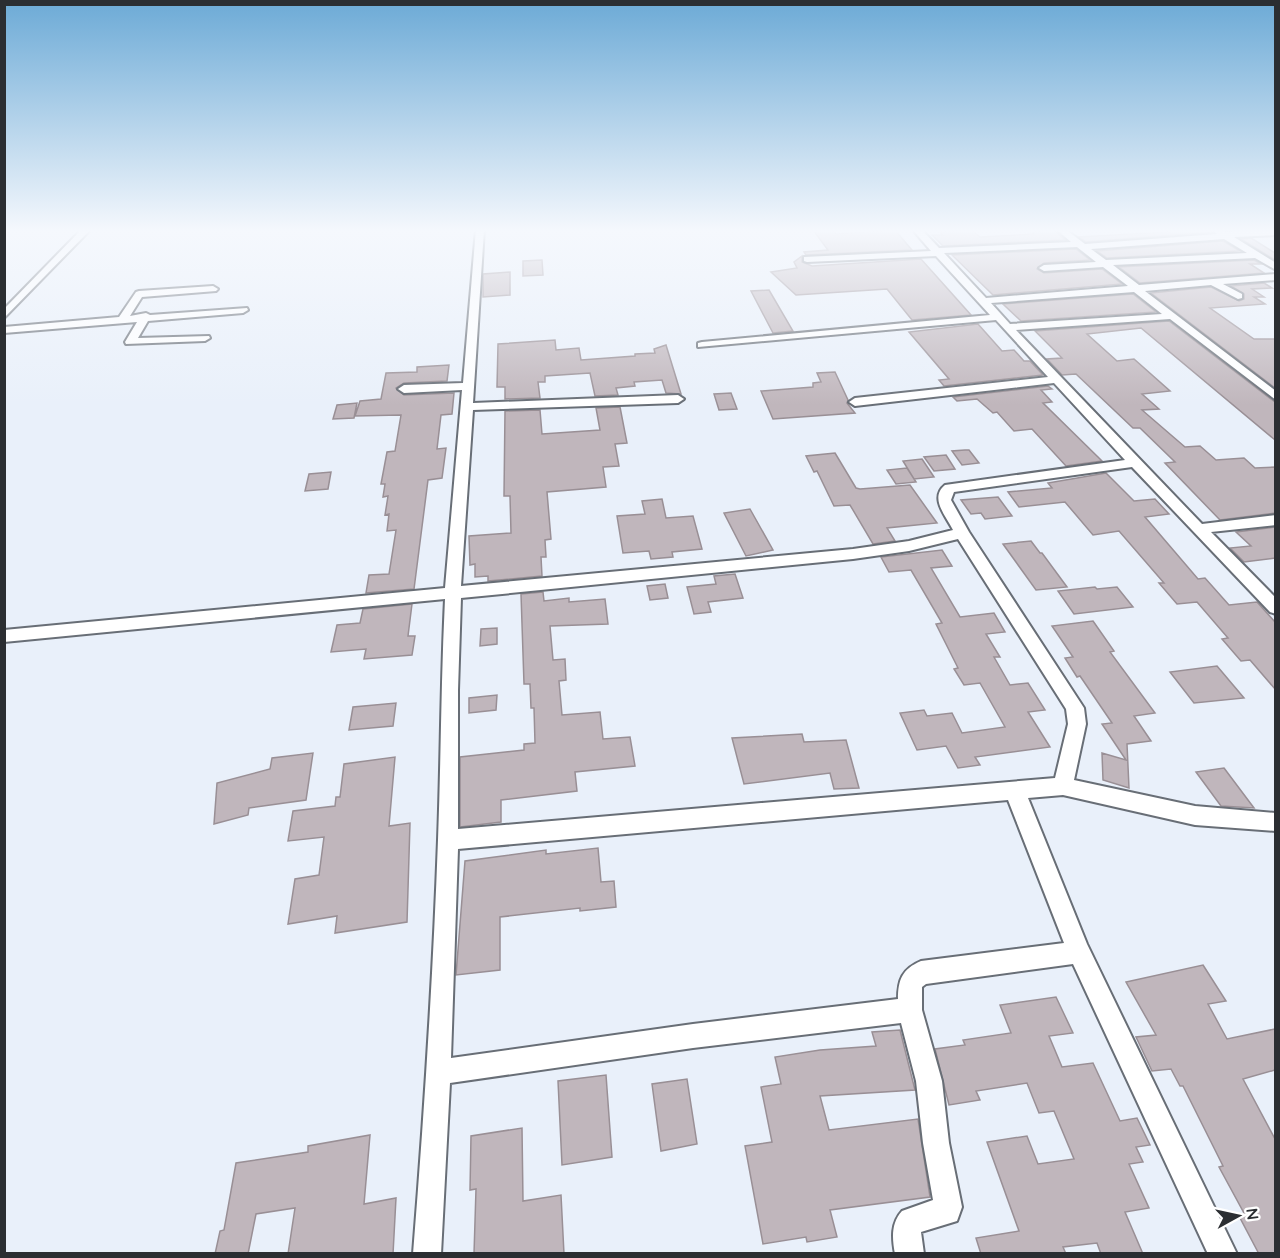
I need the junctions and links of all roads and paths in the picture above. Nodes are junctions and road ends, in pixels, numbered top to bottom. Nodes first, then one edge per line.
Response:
1 (30, 288) edge
2 (476, 288) edge
3 (971, 288) edge
4 (1138, 288) junction
5 (1142, 288) edge
6 (1223, 288) edge
7 (213, 290) dead end
8 (1238, 296) dead end
9 (984, 301) junction
10 (243, 310) dead end
11 (4, 315) edge
12 (146, 316) junction
13 (1172, 316) junction
14 (998, 317) junction
15 (122, 321) junction
16 (1007, 327) junction
17 (4, 330) edge
18 (205, 338) dead end
19 (702, 345) dead end
20 (1057, 379) junction
21 (468, 386) junction
22 (404, 389) dead end
23 (1275, 397) edge
24 (678, 399) dead end
25 (855, 402) dead end
26 (467, 407) junction
27 (1135, 463) junction
28 (1275, 520) edge
29 (1197, 529) junction
30 (962, 533) junction
31 (453, 591) junction
32 (1275, 608) edge
33 (4, 636) edge
34 (1063, 786) junction
35 (1015, 791) junction
36 (1275, 822) edge
37 (448, 840) junction
38 (1080, 952) junction
39 (910, 1010) junction
40 (438, 1072) junction
41 (427, 1254) edge
42 (910, 1254) edge
43 (1223, 1254) edge

1 - 11 street
2 - 21 street
3 - 9 street
4 - 5 street
4 - 9 street
4 - 13 street
6 - 8 street
7 - 15 street
9 - 14 street
10 - 12 street
12 - 15 street
12 - 18 street
13 - 16 street
13 - 23 street
14 - 16 street
14 - 19 street
15 - 17 street
16 - 20 street
20 - 25 street
20 - 27 street
21 - 22 street
21 - 26 street
24 - 26 street
26 - 31 street
27 - 29 street
27 - 30 street
28 - 29 street
29 - 32 street
30 - 31 street
30 - 34 street
31 - 33 street
31 - 37 street
34 - 35 street
34 - 36 street
35 - 37 street
35 - 38 street
37 - 40 street
38 - 39 street
38 - 43 street
39 - 40 street
39 - 42 street
40 - 41 street

